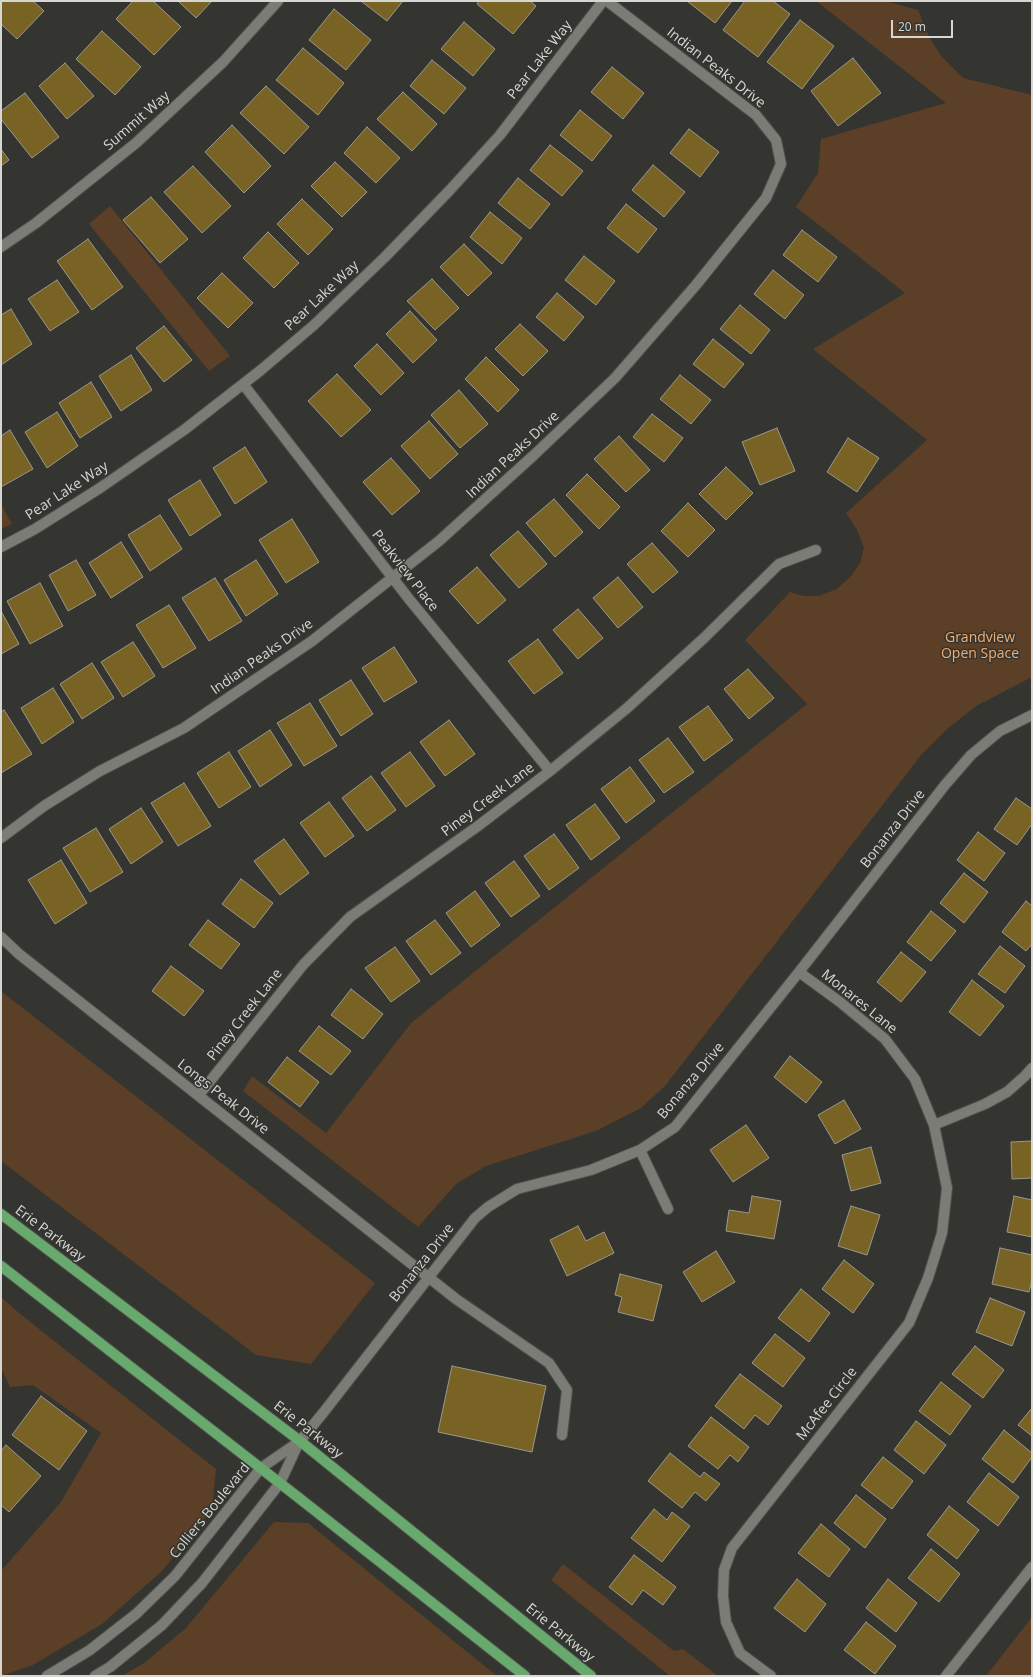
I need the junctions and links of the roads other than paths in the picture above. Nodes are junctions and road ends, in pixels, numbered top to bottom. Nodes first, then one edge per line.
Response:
1 (278, 1) edge
2 (603, 1) edge
3 (607, 1) edge
4 (1, 247) edge
5 (243, 384) junction
6 (1, 547) edge
7 (816, 550) dead end
8 (392, 577) junction
9 (1032, 715) edge
10 (550, 771) junction
11 (1, 838) edge
12 (1, 937) edge
13 (799, 972) junction
14 (1032, 1068) edge
15 (199, 1095) junction
16 (934, 1125) junction
17 (640, 1150) junction
18 (668, 1209) dead end
19 (1, 1214) edge
20 (1, 1266) edge
21 (429, 1277) junction
22 (562, 1435) dead end
23 (300, 1441) junction
24 (261, 1468) junction
25 (280, 1483) junction
26 (1032, 1567) edge
27 (47, 1676) edge
28 (95, 1676) edge
29 (525, 1676) edge
30 (591, 1676) edge
31 (771, 1676) edge
32 (946, 1676) edge

1 - 4 street, Summit Way
2 - 5 street, Pear Lake Way
3 - 8 street, Indian Peaks Drive
5 - 6 street, Pear Lake Way
5 - 8 street, Peakview Place
7 - 10 street, Piney Creek Lane
8 - 10 street, Peakview Place
8 - 11 street, Indian Peaks Drive
9 - 13 street, Bonanza Drive
10 - 15 street, Piney Creek Lane
12 - 15 street, Longs Peak Drive
13 - 16 street, Monares Lane
13 - 17 street, Bonanza Drive
14 - 16 street
15 - 21 street, Longs Peak Drive
16 - 31 street, McAfee Circle
17 - 18 street
17 - 21 street, Bonanza Drive
19 - 23 main road, Erie Parkway
20 - 24 main road
21 - 22 street, Longs Peak Drive
21 - 23 street, Bonanza Drive
23 - 24 street, Colliers Boulevard
23 - 25 street
23 - 30 main road, Erie Parkway
24 - 25 main road
24 - 27 street, Colliers Boulevard
25 - 28 street
25 - 29 main road
26 - 32 street

